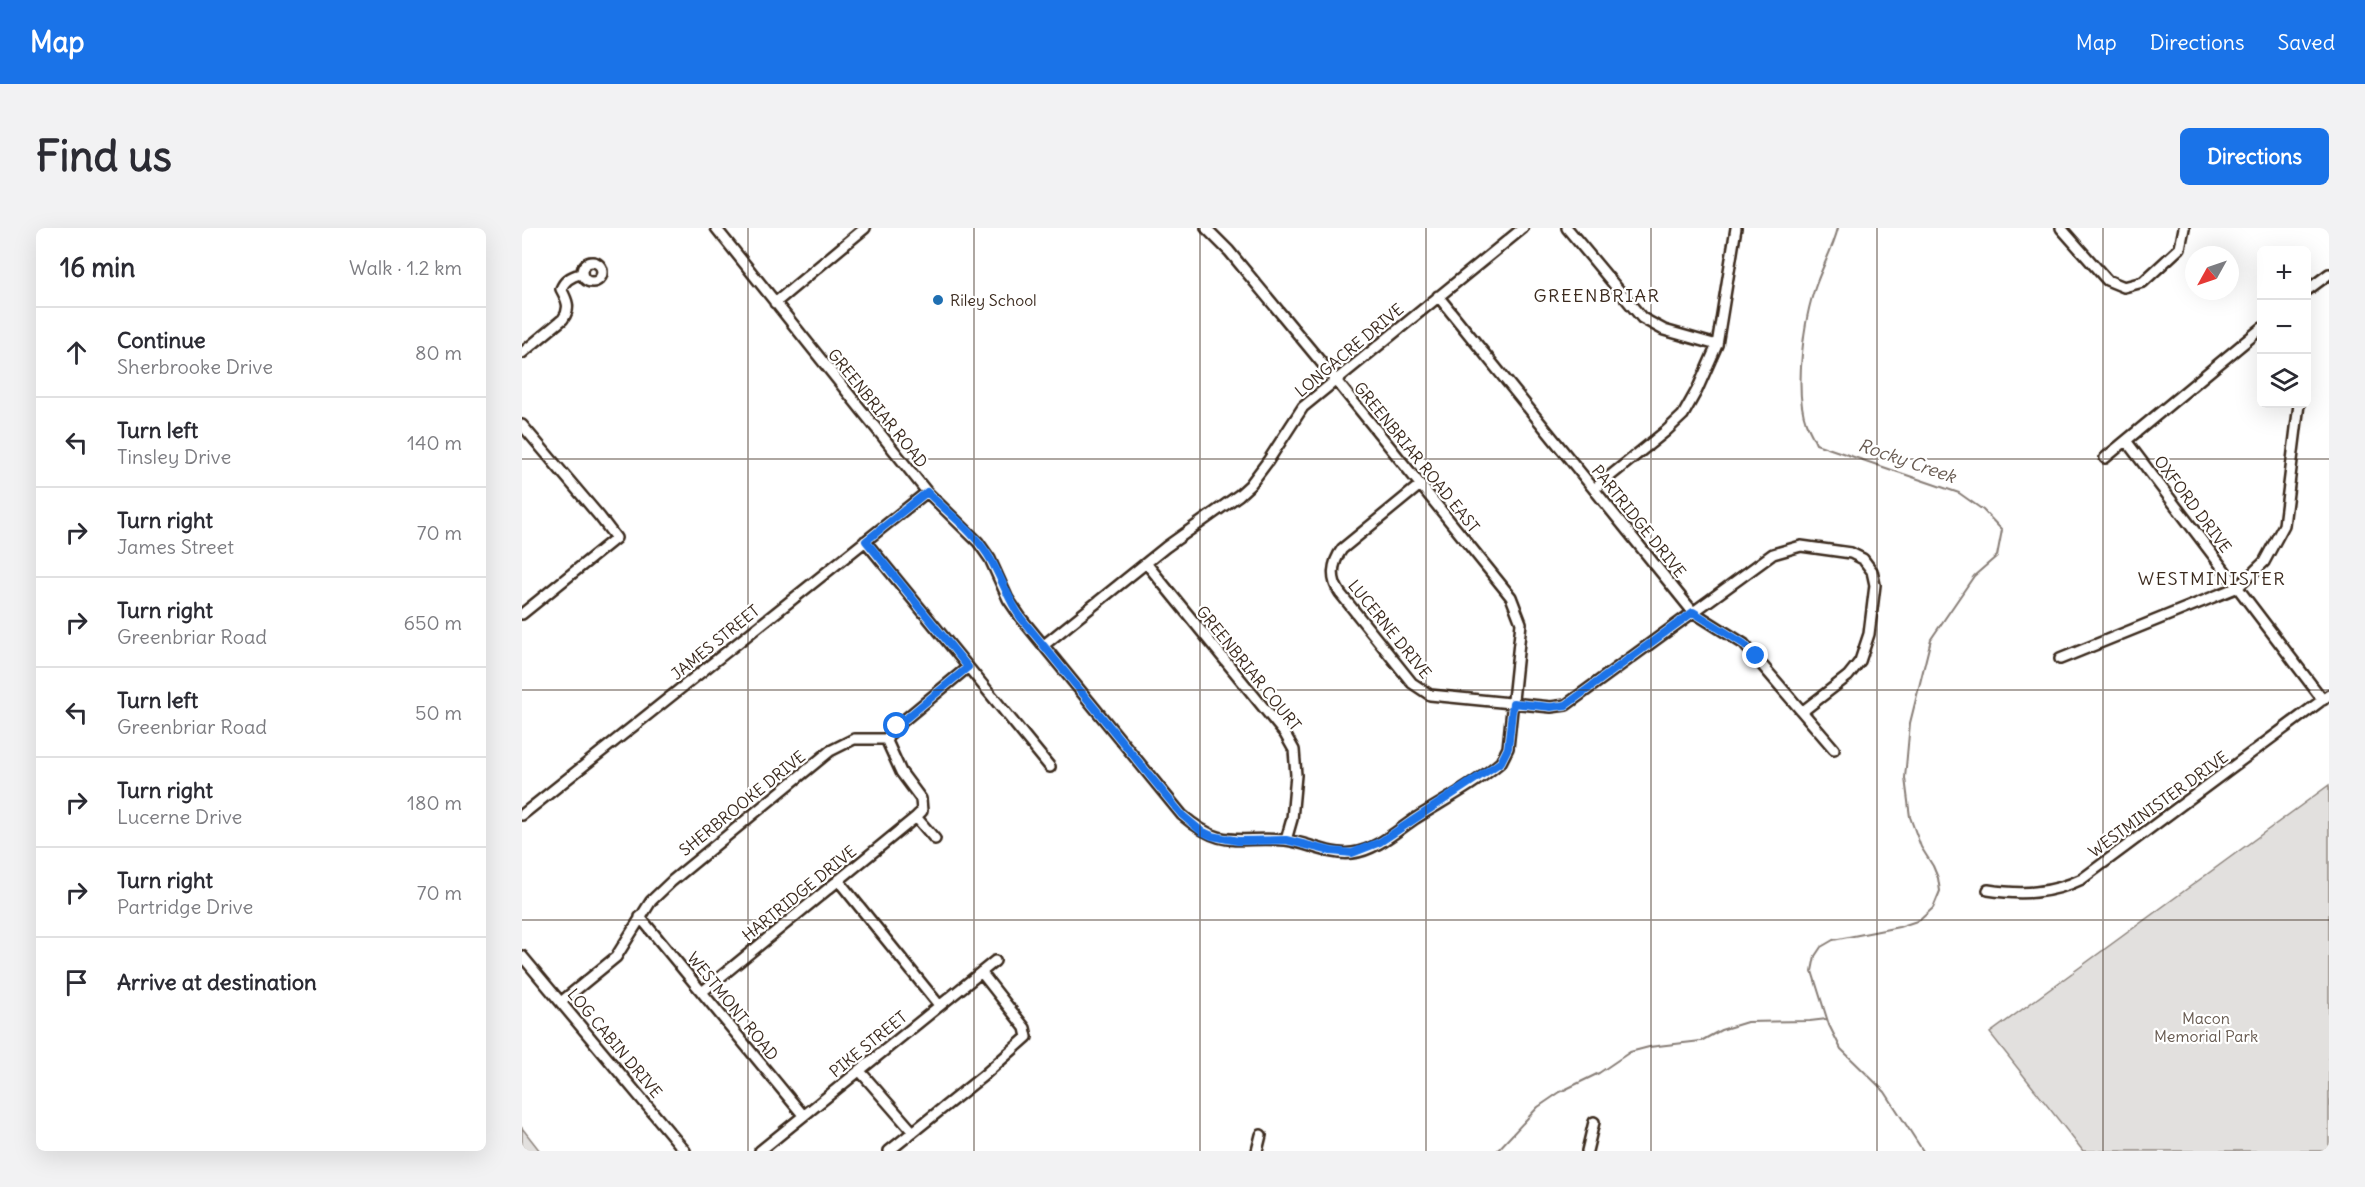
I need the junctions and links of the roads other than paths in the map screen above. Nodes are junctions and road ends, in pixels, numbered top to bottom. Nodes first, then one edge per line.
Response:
1 (716, 228) edge
2 (865, 228) edge
3 (1206, 228) edge
4 (1522, 228) edge
5 (1568, 228) edge
6 (1736, 228) edge
7 (2061, 228) edge
8 (2184, 228) edge
9 (580, 274) dead end
10 (2329, 274) edge
11 (2311, 288) edge
12 (1438, 296) junction
13 (775, 303) junction
14 (2257, 332) edge
15 (1717, 345) junction
16 (522, 353) edge
17 (1335, 379) junction
18 (2299, 408) edge
19 (522, 425) edge
20 (2127, 442) junction
21 (2105, 458) dead end
22 (1420, 485) junction
23 (1594, 489) junction
24 (927, 492) junction
25 (866, 541) junction
26 (1146, 563) junction
27 (2238, 587) junction
28 (1693, 612) junction
29 (522, 614) edge
30 (1044, 645) junction
31 (2060, 659) dead end
32 (968, 667) junction
33 (2326, 697) edge
34 (1513, 703) junction
35 (1803, 711) junction
36 (886, 739) junction
37 (1834, 748) dead end
38 (1050, 767) dead end
39 (522, 815) edge
40 (916, 817) junction
41 (935, 839) dead end
42 (1286, 840) junction
43 (838, 880) junction
44 (1988, 890) dead end
45 (640, 917) junction
46 (522, 956) edge
47 (995, 961) dead end
48 (981, 972) junction
49 (702, 992) junction
50 (561, 1002) junction
51 (939, 1005) junction
52 (859, 1070) junction
53 (803, 1115) junction
54 (1594, 1122) dead end
55 (913, 1132) junction
56 (1261, 1135) dead end
57 (685, 1151) edge
58 (759, 1151) edge
59 (889, 1151) edge
60 (1257, 1151) edge
61 (1587, 1151) edge

1 - 13 street, GREENBRIAR ROAD
2 - 13 street
3 - 17 street, GREENBRIAR ROAD EAST
4 - 12 street, LONGACRE DRIVE
5 - 15 street
6 - 15 street
7 - 8 street
9 - 16 street
10 - 11 street
12 - 17 street, LONGACRE DRIVE
12 - 23 street, PARTRIDGE DRIVE
13 - 24 street, GREENBRIAR ROAD
14 - 20 street
15 - 23 street
17 - 22 street, GREENBRIAR ROAD EAST
17 - 26 street, LONGACRE DRIVE
18 - 27 street
19 - 29 street
20 - 21 street
20 - 27 street, OXFORD DRIVE
22 - 34 street, GREENBRIAR ROAD EAST
22 - 34 street, LUCERNE DRIVE
23 - 28 street, PARTRIDGE DRIVE
24 - 25 street, JAMES STREET
24 - 30 street, GREENBRIAR ROAD
25 - 32 street
25 - 39 street, JAMES STREET
26 - 30 street, LONGACRE DRIVE
26 - 42 street, GREENBRIAR COURT
27 - 31 street
27 - 33 street, OXFORD DRIVE
28 - 34 street, LUCERNE DRIVE
28 - 35 street, PARTRIDGE DRIVE
28 - 35 street, LUCERNE DRIVE
30 - 42 street, GREENBRIAR ROAD
32 - 36 street
32 - 38 street
33 - 44 street, WESTMINISTER DRIVE
34 - 42 street, GREENBRIAR ROAD
35 - 37 street, PARTRIDGE DRIVE
36 - 40 street
36 - 45 street, SHERBROOKE DRIVE
40 - 41 street
40 - 43 street, HARTRIDGE DRIVE
43 - 49 street, HARTRIDGE DRIVE
43 - 51 street
45 - 49 street, WESTMONT ROAD
45 - 50 street, SHERBROOKE DRIVE
46 - 50 street, LOG CABIN DRIVE
47 - 48 street, PIKE STREET
48 - 51 street, PIKE STREET
48 - 55 street
49 - 53 street, WESTMONT ROAD
50 - 57 street, LOG CABIN DRIVE
51 - 52 street, PIKE STREET
52 - 53 street, PIKE STREET
52 - 55 street
53 - 58 street, PIKE STREET
54 - 61 street
55 - 59 street
56 - 60 street

